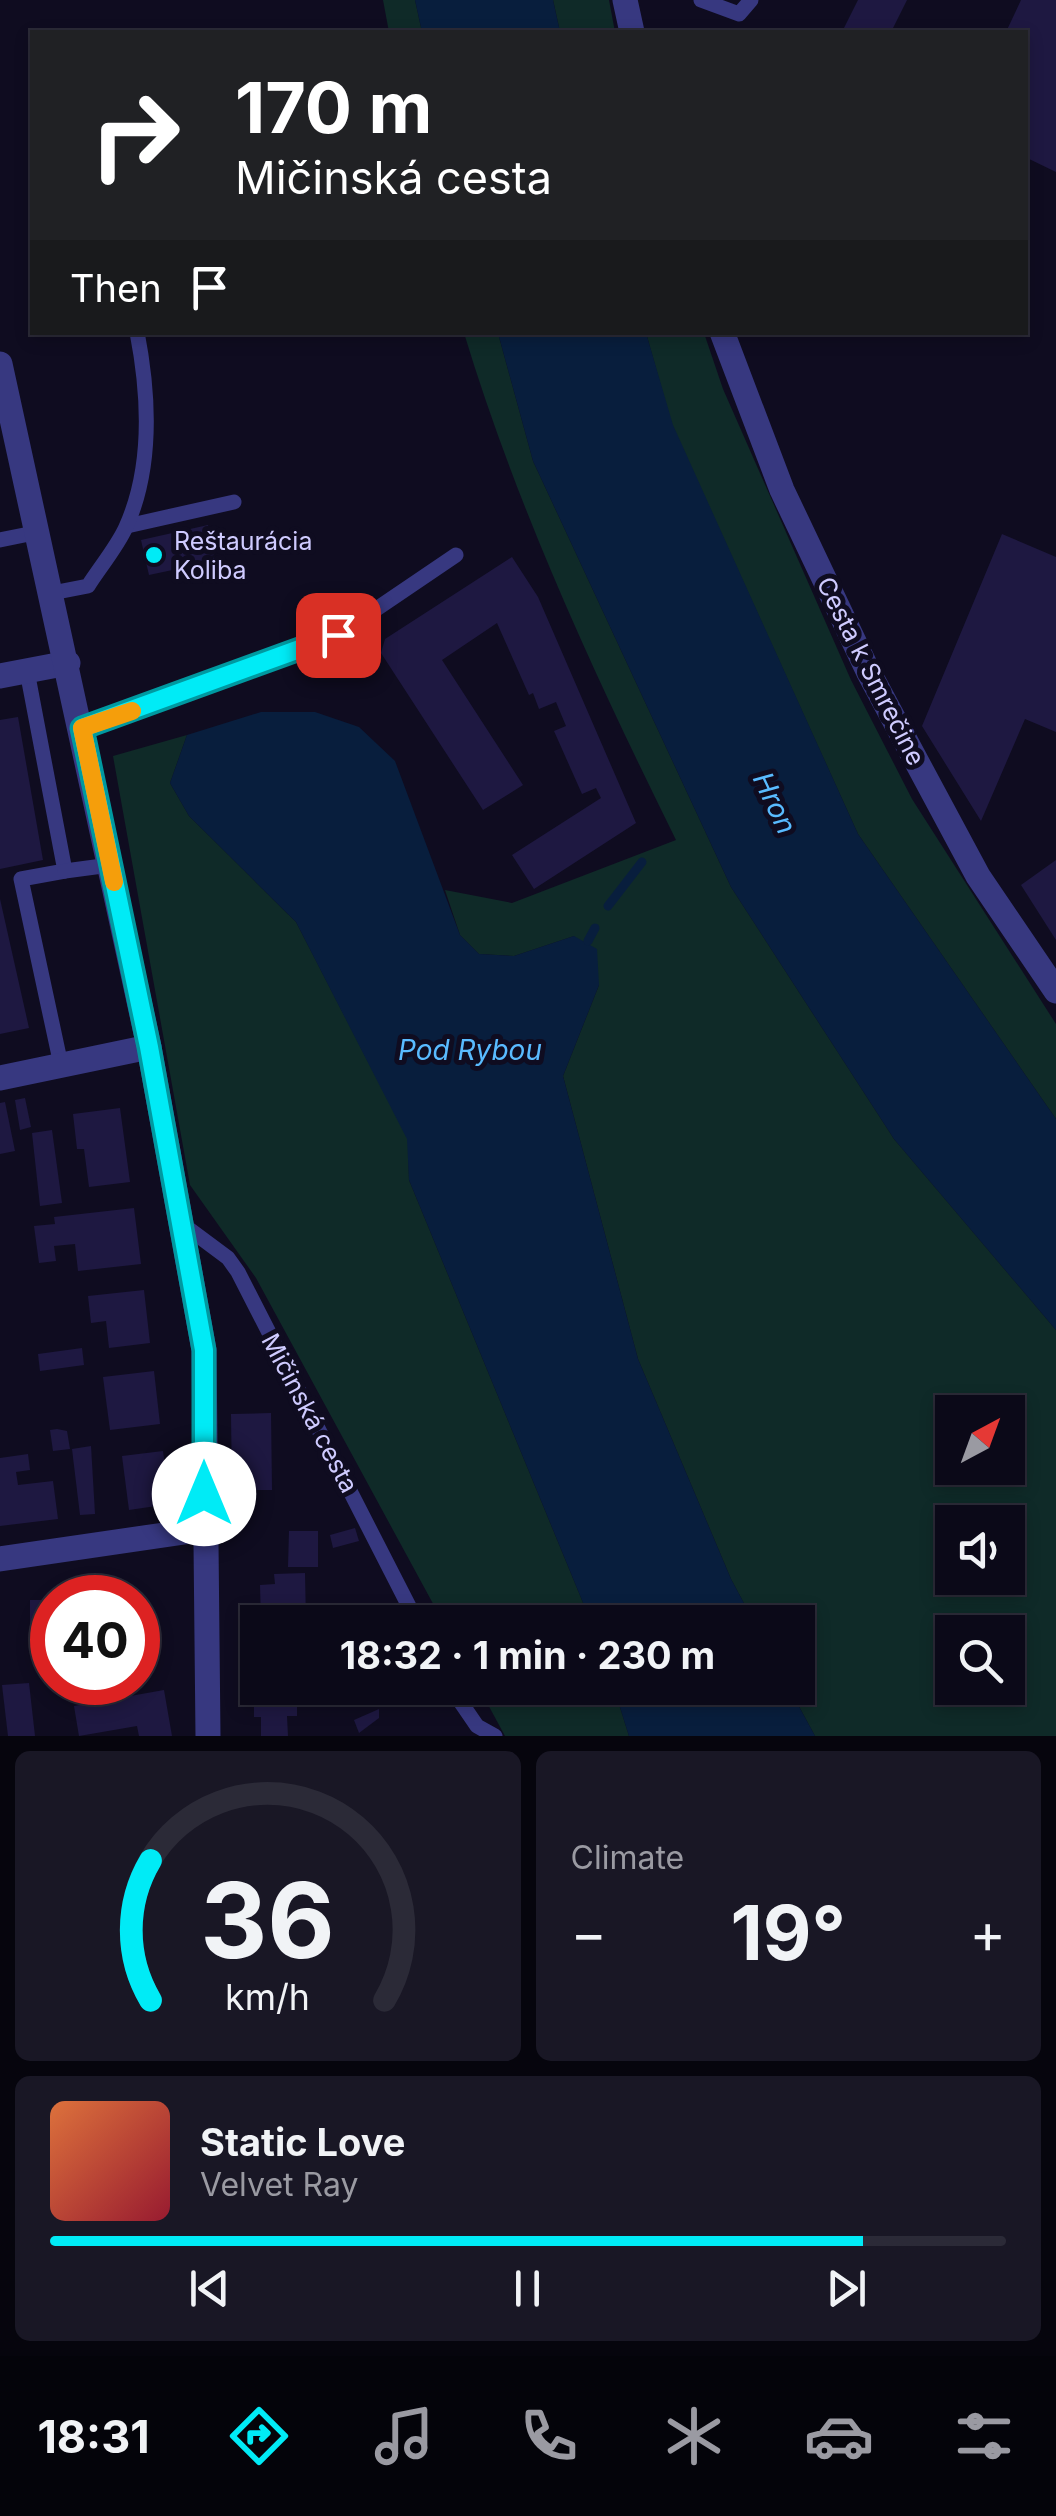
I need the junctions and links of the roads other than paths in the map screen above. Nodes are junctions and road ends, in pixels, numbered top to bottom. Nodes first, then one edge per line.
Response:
1 (625, 0) edge
2 (700, 0) edge
3 (751, 0) edge
4 (632, 30) edge
5 (138, 335) edge
6 (723, 335) edge
7 (0, 364) edge
8 (234, 502) dead end
9 (126, 526) junction
10 (39, 532) junction
11 (0, 540) edge
12 (456, 555) dead end
13 (52, 593) junction
14 (68, 663) junction
15 (27, 671) junction
16 (0, 676) edge
17 (82, 728) junction
18 (110, 864) junction
19 (65, 871) junction
20 (1056, 991) edge
21 (149, 1047) junction
22 (61, 1065) junction
23 (0, 1078) edge
24 (180, 1223) junction
25 (205, 1530) junction
26 (0, 1559) edge
27 (408, 1605) edge
28 (461, 1705) edge
29 (208, 1736) edge
30 (495, 1736) edge

1 - 4 street
2 - 3 lane
5 - 9 lane
6 - 20 street, Cesta k Smrečine
7 - 10 street
8 - 9 lane
9 - 13 lane
10 - 11 lane
10 - 13 street
12 - 17 lane
13 - 14 street
14 - 15 street
14 - 17 street
15 - 16 street
15 - 19 lane
17 - 18 street
18 - 19 lane
18 - 21 street
19 - 22 lane
21 - 22 street
21 - 24 street
22 - 23 street
24 - 25 street
24 - 27 lane, Mičinská cesta
25 - 26 street
25 - 29 street
28 - 30 lane

